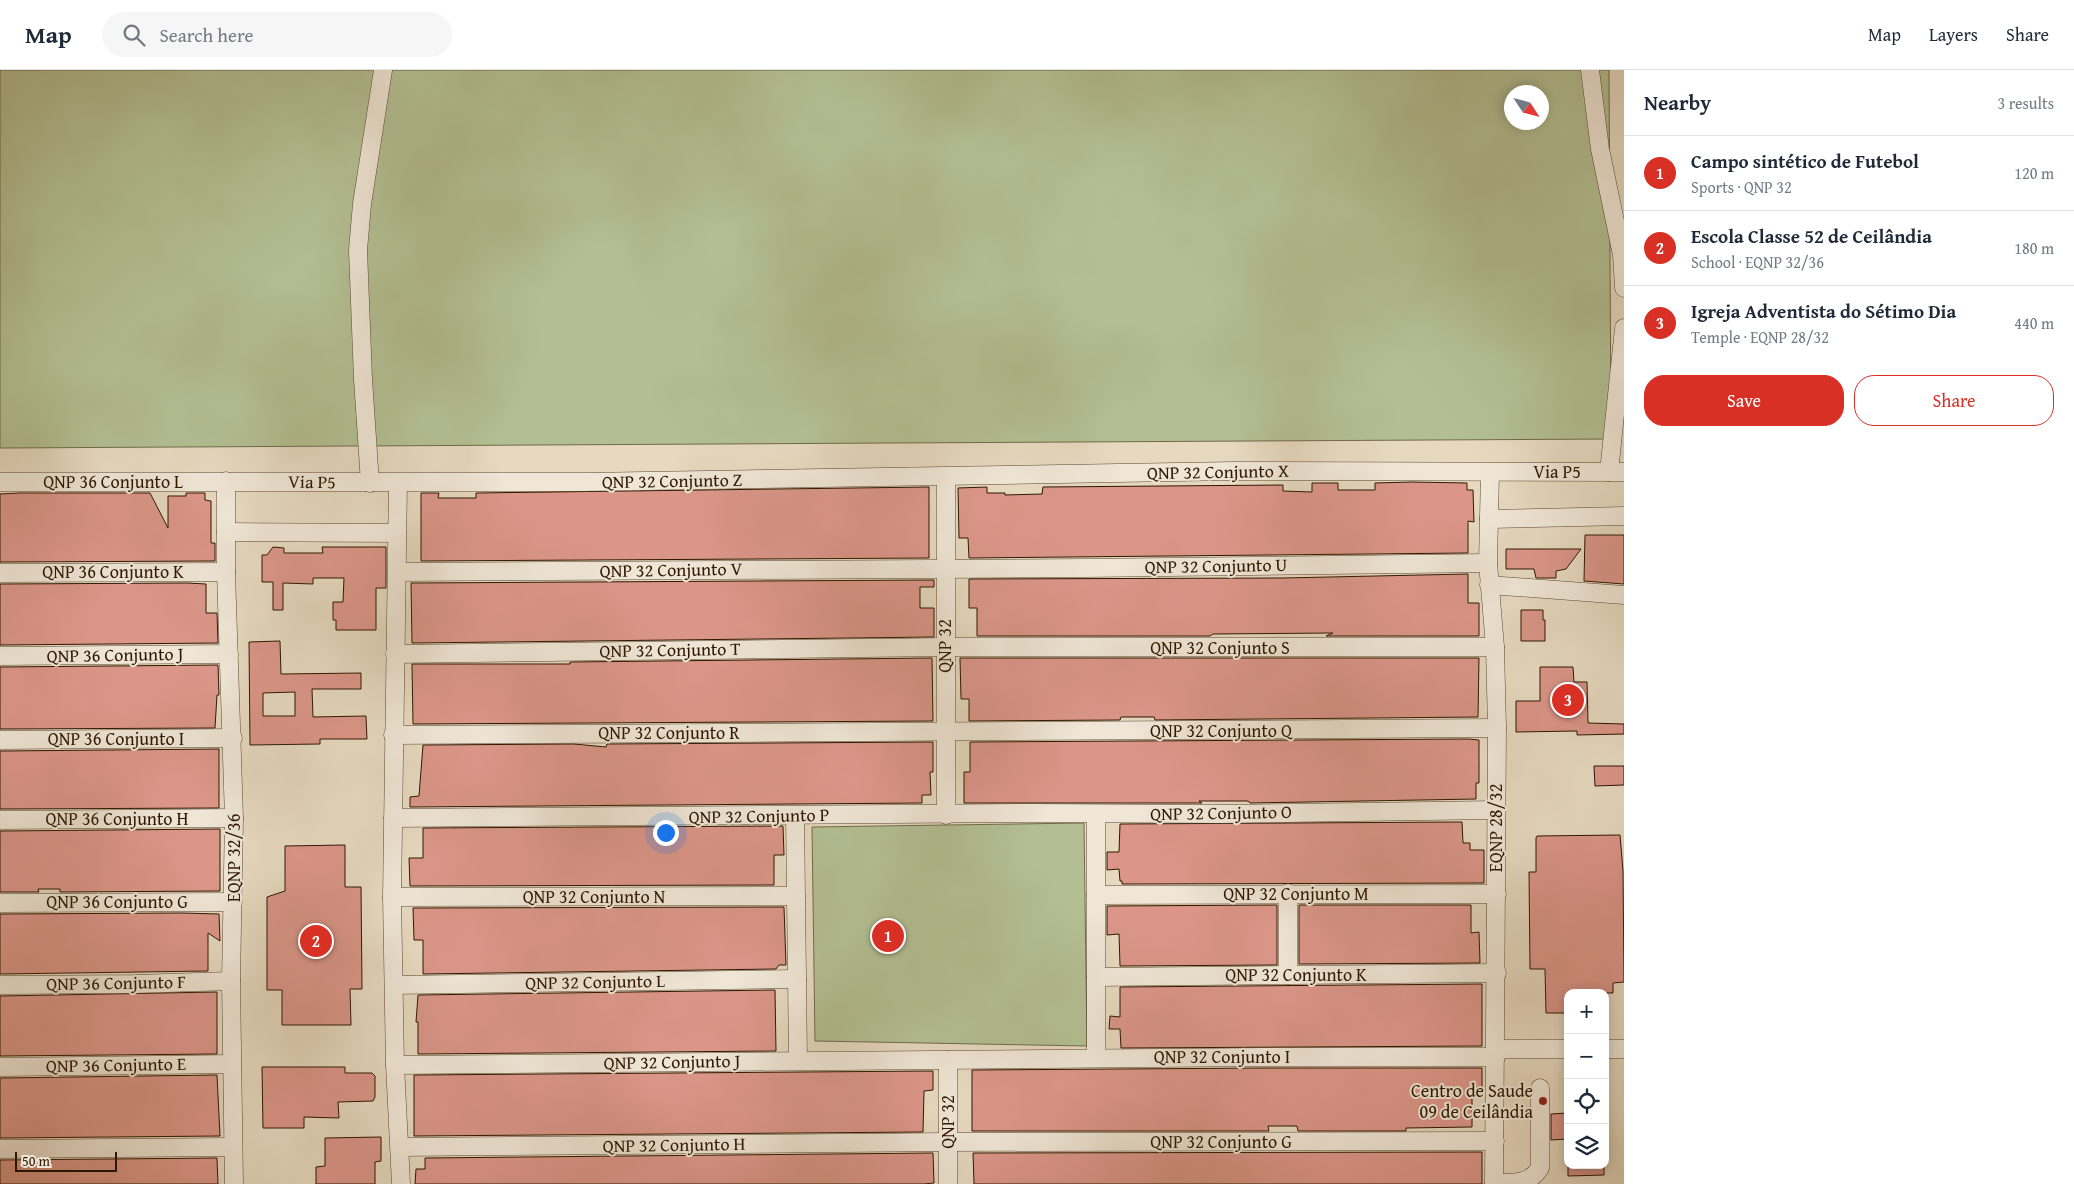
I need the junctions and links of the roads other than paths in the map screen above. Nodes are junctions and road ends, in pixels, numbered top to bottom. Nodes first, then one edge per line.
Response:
1 (382, 70) edge
2 (1590, 70) edge
3 (1624, 288) edge
4 (1624, 328) edge
5 (1490, 472) junction
6 (1617, 472) edge
7 (946, 477) junction
8 (226, 481) junction
9 (0, 482) edge
10 (398, 482) junction
11 (370, 483) junction
12 (1624, 516) edge
13 (1488, 519) junction
14 (226, 532) junction
15 (397, 533) junction
16 (1488, 563) junction
17 (945, 568) junction
18 (226, 572) junction
19 (397, 572) junction
20 (0, 573) edge
21 (1489, 585) junction
22 (1624, 595) edge
23 (945, 647) junction
24 (1495, 647) junction
25 (229, 654) junction
26 (394, 654) junction
27 (0, 656) edge
28 (1497, 728) junction
29 (944, 732) junction
30 (393, 735) junction
31 (233, 738) junction
32 (0, 740) edge
33 (1496, 810) junction
34 (1096, 814) junction
35 (795, 815) junction
36 (946, 815) junction
37 (234, 818) junction
38 (393, 818) junction
39 (0, 820) edge
40 (1288, 893) junction
41 (1497, 894) junction
42 (1096, 895) junction
43 (796, 896) junction
44 (392, 898) junction
45 (234, 902) junction
46 (0, 903) edge
47 (1497, 973) junction
48 (1288, 975) junction
49 (1096, 976) junction
50 (797, 978) junction
51 (231, 980) junction
52 (0, 985) edge
53 (394, 985) junction
54 (1624, 1048) edge
55 (1564, 1049) edge
56 (1609, 1049) edge
57 (1496, 1053) junction
58 (1096, 1058) junction
59 (798, 1060) junction
60 (948, 1060) junction
61 (232, 1064) junction
62 (396, 1065) junction
63 (0, 1067) edge
64 (1540, 1088) dead end
65 (1495, 1141) junction
66 (948, 1142) junction
67 (233, 1147) junction
68 (400, 1147) junction
69 (0, 1149) edge
70 (1494, 1183) edge
71 (234, 1184) edge
72 (401, 1184) edge
73 (948, 1184) edge

1 - 11 street
2 - 3 street
4 - 6 street
5 - 6 street, Via P5
5 - 7 street, QNP 32 Conjunto X
5 - 13 street, EQNP 28/32
7 - 10 street, QNP 32 Conjunto Z
7 - 17 street, QNP 32
8 - 9 street, QNP 36 Conjunto L
8 - 11 street, Via P5
8 - 14 street, EQNP 32/36
10 - 11 street, Via P5
10 - 15 street
12 - 13 street
13 - 16 street, EQNP 28/32
14 - 15 street
14 - 18 street, EQNP 32/36
15 - 19 street
16 - 17 street, QNP 32 Conjunto U
16 - 21 street, EQNP 28/32
17 - 19 street, QNP 32 Conjunto V
17 - 23 street, QNP 32
18 - 20 street, QNP 36 Conjunto K
18 - 25 street, EQNP 32/36
19 - 26 street
21 - 22 street
21 - 24 street, EQNP 28/32
23 - 24 street, QNP 32 Conjunto S
23 - 26 street, QNP 32 Conjunto T
23 - 29 street, QNP 32
24 - 28 street, EQNP 28/32
25 - 27 street, QNP 36 Conjunto J
25 - 31 street, EQNP 32/36
26 - 30 street
28 - 29 street, QNP 32 Conjunto Q
28 - 33 street, EQNP 28/32
29 - 30 street, QNP 32 Conjunto R
29 - 36 street, QNP 32
30 - 38 street
31 - 32 street, QNP 36 Conjunto I
31 - 37 street, EQNP 32/36
33 - 34 street, QNP 32 Conjunto O
33 - 41 street, EQNP 28/32
34 - 36 street, QNP 32 Conjunto O
34 - 42 street
35 - 36 street, QNP 32 Conjunto P
35 - 38 street, QNP 32 Conjunto P
35 - 43 street
37 - 39 street, QNP 36 Conjunto H
37 - 45 street, EQNP 32/36
38 - 44 street
40 - 41 street, QNP 32 Conjunto M
40 - 42 street, QNP 32 Conjunto M
40 - 48 street
41 - 47 street, EQNP 28/32
42 - 49 street
43 - 44 street, QNP 32 Conjunto N
43 - 50 street
44 - 53 street
45 - 46 street, QNP 36 Conjunto G
45 - 51 street, EQNP 32/36
47 - 48 street, QNP 32 Conjunto K
47 - 57 street, EQNP 28/32
48 - 49 street, QNP 32 Conjunto K
49 - 58 street
50 - 53 street, QNP 32 Conjunto L
50 - 59 street
51 - 52 street, QNP 36 Conjunto F
51 - 61 street, EQNP 32/36
53 - 62 street
54 - 56 street
55 - 57 street, QNP 32 Conjunto I
57 - 58 street, QNP 32 Conjunto I
57 - 65 street, EQNP 28/32
58 - 60 street, QNP 32 Conjunto I
59 - 60 street, QNP 32 Conjunto J
59 - 62 street, QNP 32 Conjunto J
60 - 66 street, QNP 32
61 - 63 street, QNP 36 Conjunto E
61 - 67 street, EQNP 32/36
62 - 68 street
64 - 70 street
65 - 66 street, QNP 32 Conjunto G
65 - 70 street, EQNP 28/32
66 - 68 street, QNP 32 Conjunto H
66 - 73 street, QNP 32
67 - 69 street
67 - 71 street, EQNP 32/36
68 - 72 street

